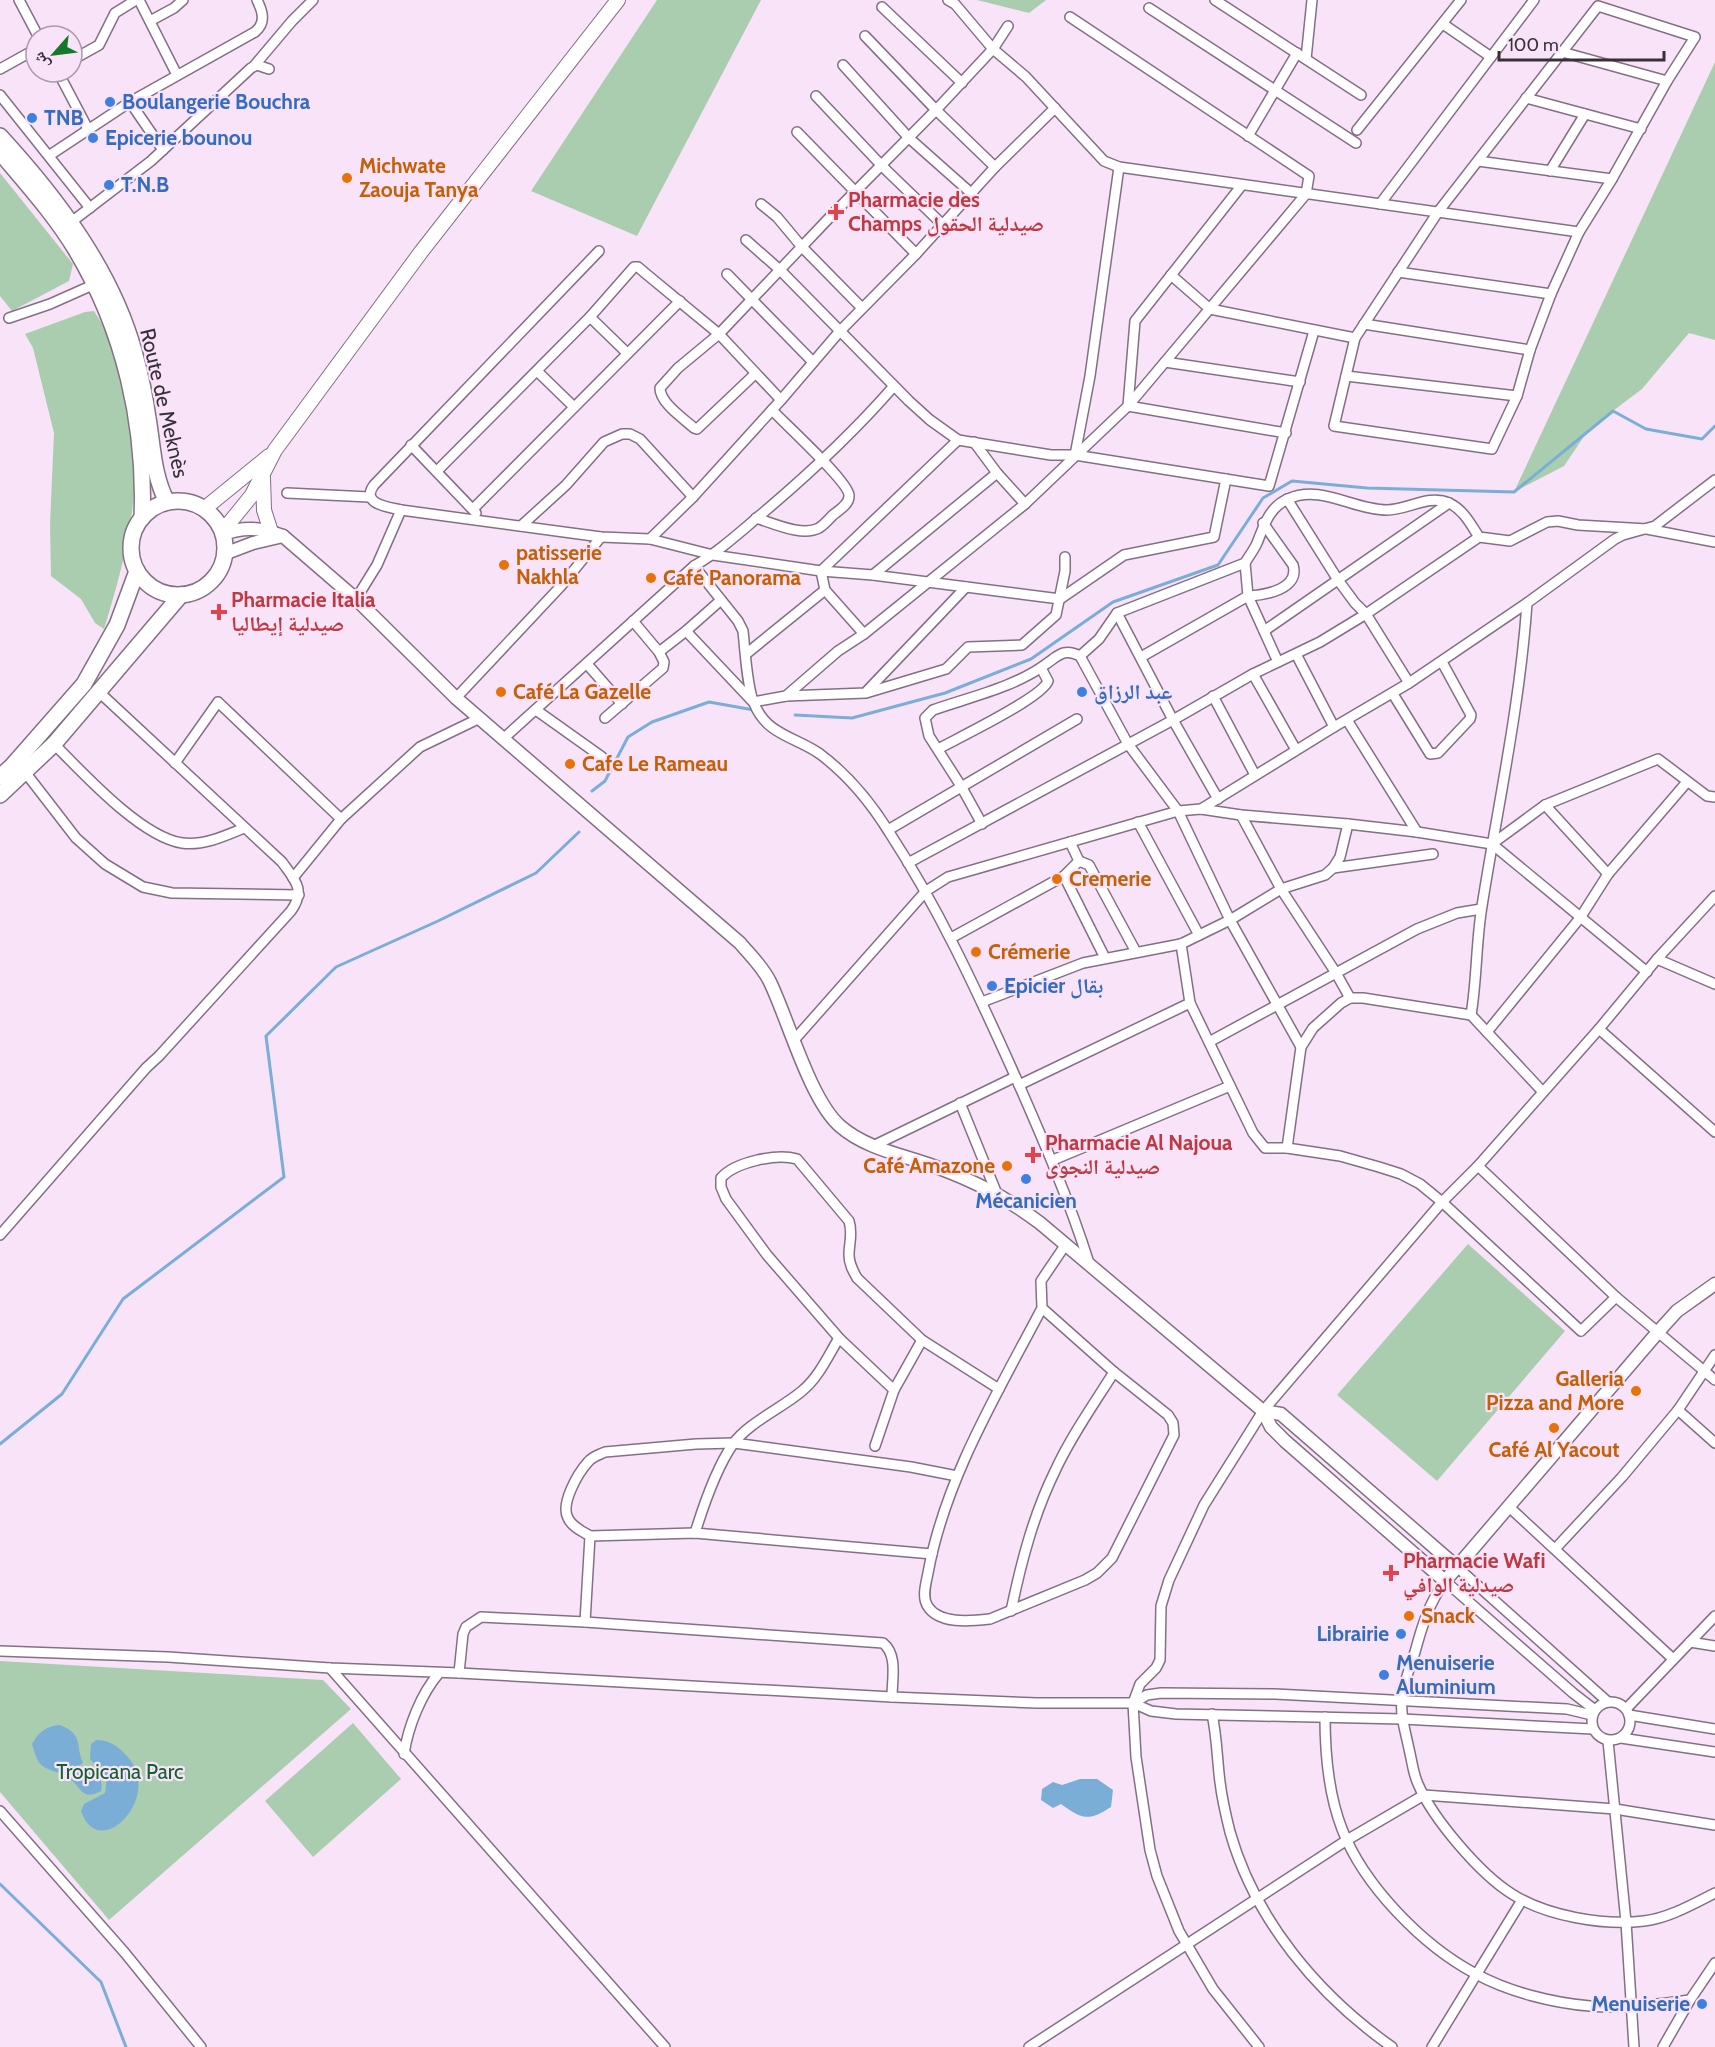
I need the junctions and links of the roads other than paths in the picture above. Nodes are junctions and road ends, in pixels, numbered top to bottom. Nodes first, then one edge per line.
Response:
1 (19, 0) edge
2 (137, 0) edge
3 (183, 0) edge
4 (257, 0) edge
5 (313, 0) edge
6 (618, 0) edge
7 (948, 0) edge
8 (1215, 0) edge
9 (1312, 0) edge
10 (1461, 0) edge
11 (1534, 0) edge
12 (882, 7) dead end
13 (1149, 8) dead end
14 (1070, 16) dead end
15 (150, 21) junction
16 (32, 24) edge
17 (1443, 24) junction
18 (1008, 26) dead end
19 (865, 36) dead end
20 (993, 49) junction
21 (1562, 52) junction
22 (84, 53) edge
23 (1297, 53) junction
24 (24, 56) edge
25 (1491, 57) junction
26 (1306, 59) junction
27 (843, 65) dead end
28 (254, 66) junction
29 (0, 69) edge
30 (269, 69) dead end
31 (177, 75) junction
32 (1667, 81) junction
33 (962, 83) junction
34 (64, 84) edge
35 (1275, 91) junction
36 (0, 95) edge
37 (1361, 95) dead end
38 (816, 96) dead end
39 (1526, 98) junction
40 (130, 102) junction
41 (1055, 108) junction
42 (936, 110) junction
43 (1585, 114) junction
44 (88, 129) junction
45 (1641, 129) junction
46 (1357, 130) dead end
47 (797, 132) dead end
48 (0, 136) edge
49 (1248, 136) junction
50 (909, 138) junction
51 (1356, 143) dead end
52 (163, 150) junction
53 (0, 152) edge
54 (50, 155) junction
55 (1478, 161) junction
56 (882, 166) junction
57 (995, 167) junction
58 (1119, 167) junction
59 (1550, 171) junction
60 (1612, 179) junction
61 (1242, 185) junction
62 (856, 192) junction
63 (971, 193) junction
64 (1306, 194) junction
65 (761, 204) dead end
66 (1380, 204) junction
67 (90, 208) junction
68 (1438, 212) junction
69 (70, 224) junction
70 (943, 225) junction
71 (1579, 232) junction
72 (746, 240) dead end
73 (802, 247) junction
74 (599, 251) dead end
75 (916, 254) junction
76 (780, 270) junction
77 (1398, 272) junction
78 (727, 274) dead end
79 (1171, 275) junction
80 (94, 284) junction
81 (1551, 294) junction
82 (752, 299) junction
83 (680, 301) junction
84 (862, 308) junction
85 (1210, 309) junction
86 (590, 317) junction
87 (9, 318) dead end
88 (1364, 324) junction
89 (840, 331) junction
90 (1314, 331) junction
91 (718, 334) junction
92 (1355, 338) junction
93 (1530, 350) junction
94 (627, 353) junction
95 (813, 362) junction
96 (1165, 363) junction
97 (537, 371) junction
98 (755, 374) junction
99 (1346, 376) junction
100 (1300, 382) junction
101 (894, 386) junction
102 (1517, 396) junction
103 (781, 400) junction
104 (1128, 406) junction
105 (574, 407) junction
106 (771, 410) junction
107 (1286, 433) junction
108 (958, 440) junction
109 (974, 442) junction
110 (411, 446) junction
111 (275, 450) junction
112 (1075, 455) junction
113 (822, 460) junction
114 (437, 471) junction
115 (997, 473) junction
116 (263, 476) junction
117 (1226, 479) junction
118 (1715, 480) edge
119 (287, 493) dead end
120 (369, 497) junction
121 (693, 497) junction
122 (1287, 499) junction
123 (167, 502) junction
124 (1449, 503) junction
125 (1025, 504) junction
126 (204, 509) junction
127 (473, 509) junction
128 (401, 510) junction
129 (142, 518) junction
130 (756, 518) junction
131 (483, 521) junction
132 (1263, 523) junction
133 (521, 526) junction
134 (1647, 529) junction
135 (222, 533) junction
136 (277, 534) junction
137 (601, 537) junction
138 (1479, 537) junction
139 (650, 539) junction
140 (1715, 542) edge
141 (225, 554) junction
142 (713, 555) junction
143 (1065, 556) dead end
144 (1245, 563) junction
145 (694, 566) junction
146 (137, 571) junction
147 (821, 572) junction
148 (873, 575) junction
149 (1338, 580) junction
150 (930, 582) junction
151 (966, 587) junction
152 (825, 590) junction
153 (181, 595) junction
154 (1248, 596) junction
155 (356, 599) junction
156 (1060, 599) junction
157 (721, 600) junction
158 (1527, 603) junction
159 (1118, 613) junction
160 (1366, 614) junction
161 (633, 621) junction
162 (686, 631) junction
163 (1264, 631) junction
164 (864, 634) junction
165 (659, 652) junction
166 (746, 654) junction
167 (1296, 654) junction
168 (1080, 656) junction
169 (1141, 657) junction
170 (1278, 662) junction
171 (1442, 662) junction
172 (587, 664) junction
173 (1041, 668) junction
174 (1253, 674) junction
175 (1409, 683) junction
176 (99, 692) junction
177 (866, 693) junction
178 (1393, 694) junction
179 (786, 696) junction
180 (1213, 696) junction
181 (456, 698) junction
182 (753, 702) junction
183 (622, 704) junction
184 (536, 710) junction
185 (480, 718) junction
186 (605, 718) dead end
187 (1077, 718) dead end
188 (1173, 720) junction
189 (1347, 720) junction
190 (1334, 726) junction
191 (504, 738) junction
192 (54, 744) junction
193 (1128, 744) junction
194 (938, 749) junction
195 (1296, 750) junction
196 (602, 757) dead end
197 (175, 763) junction
198 (25, 772) junction
199 (1255, 775) junction
200 (0, 777) edge
201 (1687, 782) junction
202 (961, 786) junction
203 (0, 795) edge
204 (1715, 798) edge
205 (1218, 799) junction
206 (1545, 805) junction
207 (1201, 809) junction
208 (1178, 811) junction
209 (1241, 815) junction
210 (341, 819) junction
211 (1138, 822) junction
212 (982, 824) junction
213 (1348, 824) junction
214 (244, 828) junction
215 (888, 830) junction
216 (1416, 832) junction
217 (1070, 842) junction
218 (1492, 844) junction
219 (1433, 854) dead end
220 (1079, 861) junction
221 (908, 863) junction
222 (1333, 868) junction
223 (1608, 874) junction
224 (1064, 876) junction
225 (293, 878) junction
226 (1281, 889) junction
227 (926, 891) junction
228 (299, 895) junction
229 (1715, 896) edge
230 (1481, 909) junction
231 (1580, 918) junction
232 (1230, 920) junction
233 (1199, 935) junction
234 (951, 938) junction
235 (1181, 944) junction
236 (1136, 952) junction
237 (1105, 958) junction
238 (1657, 959) junction
239 (1647, 972) junction
240 (1336, 973) junction
241 (1715, 984) edge
242 (1350, 998) junction
243 (982, 1002) junction
244 (1191, 1003) junction
245 (1277, 1006) junction
246 (1471, 1015) junction
247 (1599, 1029) junction
248 (1487, 1032) junction
249 (795, 1039) junction
250 (1209, 1042) junction
251 (1301, 1047) junction
252 (1017, 1081) junction
253 (1230, 1086) junction
254 (1543, 1092) junction
255 (960, 1103) junction
256 (1715, 1131) edge
257 (873, 1146) junction
258 (1287, 1148) junction
259 (1053, 1160) junction
260 (1478, 1166) junction
261 (997, 1194) junction
262 (1442, 1202) junction
263 (0, 1235) edge
264 (1066, 1244) junction
265 (1089, 1263) junction
266 (1715, 1284) edge
267 (1616, 1297) junction
268 (1042, 1308) junction
269 (1658, 1332) junction
270 (839, 1338) junction
271 (922, 1340) junction
272 (1715, 1355) edge
273 (1704, 1370) junction
274 (1114, 1372) junction
275 (1715, 1380) edge
276 (999, 1389) junction
277 (894, 1390) junction
278 (1678, 1410) junction
279 (1263, 1411) junction
280 (734, 1443) junction
281 (1715, 1443) edge
282 (875, 1446) dead end
283 (957, 1476) junction
284 (1508, 1506) junction
285 (695, 1533) junction
286 (590, 1536) junction
287 (1555, 1549) junction
288 (932, 1554) junction
289 (1457, 1567) junction
290 (1445, 1581) junction
291 (1011, 1611) junction
292 (1715, 1616) edge
293 (585, 1622) junction
294 (1690, 1642) junction
295 (1715, 1646) edge
296 (0, 1651) edge
297 (1672, 1658) junction
298 (330, 1668) junction
299 (439, 1673) junction
300 (459, 1673) junction
301 (1573, 1693) junction
302 (892, 1697) junction
303 (1402, 1700) junction
304 (1608, 1702) junction
305 (1133, 1703) junction
306 (1567, 1708) junction
307 (1594, 1712) junction
308 (1627, 1712) junction
309 (1212, 1714) junction
310 (1325, 1717) junction
311 (1402, 1719) junction
312 (1715, 1729) edge
313 (1593, 1730) junction
314 (1621, 1738) junction
315 (1608, 1741) junction
316 (1715, 1752) edge
317 (404, 1754) junction
318 (1424, 1795) junction
319 (1615, 1809) junction
320 (0, 1811) edge
321 (1715, 1825) edge
322 (1347, 1840) junction
323 (1715, 1893) edge
324 (1257, 1899) junction
325 (1522, 1900) junction
326 (1626, 1922) junction
327 (1186, 1944) junction
328 (1715, 1963) edge
329 (1475, 1974) junction
330 (1690, 2000) junction
331 (1632, 2007) junction
332 (201, 2047) edge
333 (665, 2047) edge
334 (1029, 2047) edge
335 (1259, 2047) edge
336 (1392, 2047) edge
337 (1432, 2047) edge
338 (1634, 2047) edge
339 (1663, 2047) edge

1 - 16 street
2 - 15 street
2 - 22 street
3 - 15 street
4 - 31 street
5 - 28 street
6 - 111 main road
7 - 20 street
8 - 23 street
9 - 26 street
10 - 17 street
11 - 25 street
12 - 33 street
13 - 35 street
14 - 49 street
15 - 31 street
17 - 25 street
17 - 46 street
18 - 20 street
19 - 42 street
20 - 33 street
20 - 41 street
21 - 32 street
21 - 32 street
21 - 39 street
23 - 26 street
23 - 35 street
24 - 29 street
25 - 66 street
26 - 37 street
27 - 50 street
28 - 30 street
28 - 52 street
31 - 40 street
32 - 45 street
33 - 42 street
34 - 44 street
35 - 49 street
35 - 51 street
36 - 54 street
38 - 56 street
39 - 43 street
39 - 55 street
40 - 44 street
40 - 52 street
41 - 57 street
41 - 58 street
42 - 50 street
42 - 57 street
43 - 45 street
43 - 59 street
44 - 54 street
45 - 60 street
47 - 62 street
48 - 69 main road, Route de Meknès
49 - 64 street
50 - 56 street
50 - 63 street
52 - 67 street
53 - 80 main road, Route de Meknès
54 - 67 street
55 - 59 street
55 - 68 street
56 - 62 street
56 - 70 street
57 - 63 street
58 - 61 street
58 - 112 street
59 - 60 street
60 - 71 street
61 - 64 street
61 - 79 street
62 - 73 street
62 - 75 street
63 - 70 street
64 - 66 street
64 - 85 street
65 - 73 street
66 - 68 street
67 - 69 street
68 - 71 street
68 - 77 street
69 - 123 main road, Route de Meknès
70 - 75 street
71 - 81 street
72 - 76 street
73 - 76 street
73 - 84 street
74 - 110 street
75 - 84 street
76 - 82 street
76 - 89 street
77 - 81 street
77 - 88 street
78 - 82 street
79 - 85 street
79 - 104 street
80 - 87 street
80 - 129 main road, Route de Meknès
81 - 93 street
82 - 91 street
82 - 95 street
83 - 86 street
83 - 91 street
83 - 94 street
84 - 89 street
85 - 90 street
85 - 96 street
86 - 94 street
86 - 97 street
88 - 92 street
88 - 93 street
89 - 95 street
89 - 101 street
90 - 92 street
90 - 100 street
91 - 98 street
91 - 98 street
92 - 99 street
93 - 102 street
94 - 105 street
95 - 103 street
96 - 100 street
96 - 104 street
97 - 105 street
97 - 114 street
98 - 103 street
99 - 102 street
99 - 102 street
100 - 107 street
101 - 108 street
101 - 113 street
103 - 106 street
104 - 107 street
104 - 112 street
105 - 127 street
106 - 113 street
106 - 121 street
107 - 117 street
108 - 109 street
108 - 147 street
109 - 112 street
109 - 115 street
110 - 114 street
110 - 120 street
111 - 116 main road
111 - 126 main road
112 - 117 street
112 - 125 street
113 - 130 street
113 - 130 street
114 - 127 street
115 - 125 street
115 - 148 street
116 - 135 main road
116 - 136 main road
117 - 156 street
118 - 134 street
119 - 120 street
120 - 128 street
121 - 133 street
121 - 139 street
122 - 124 street
122 - 132 street
122 - 149 street
123 - 126 main road
123 - 129 main road
124 - 138 street
124 - 149 street
125 - 150 street
126 - 135 main road
127 - 131 street
128 - 131 street
128 - 155 street
129 - 146 main road
130 - 142 street
131 - 133 street
132 - 144 street
132 - 154 street
133 - 137 street
134 - 138 street
134 - 140 street
134 - 158 street
135 - 136 street
135 - 141 main road
136 - 141 street
136 - 155 street
137 - 139 street
137 - 181 street
138 - 160 street
139 - 142 street
141 - 153 main road
142 - 145 street
142 - 147 street
143 - 156 street
144 - 154 street
144 - 159 street
145 - 157 street
145 - 161 street
146 - 153 main road
146 - 200 main road
147 - 148 street
147 - 152 street
148 - 150 street
149 - 160 street
149 - 163 street
150 - 151 street
150 - 164 street
151 - 156 street
151 - 177 street
152 - 164 street
152 - 166 street
153 - 176 main road
154 - 163 street
154 - 169 street
155 - 181 street
156 - 177 street
157 - 162 street
157 - 166 street
158 - 171 street
158 - 218 street
159 - 168 street
159 - 169 street
160 - 167 street
160 - 175 street
161 - 165 street
161 - 172 street
162 - 165 street
162 - 182 street
163 - 170 street
164 - 179 street
165 - 183 street
166 - 182 street
167 - 170 street
167 - 190 street
168 - 173 street
168 - 193 street
169 - 188 street
170 - 174 street
171 - 175 street
171 - 178 street
172 - 183 street
172 - 184 street
173 - 194 street
173 - 194 street
174 - 180 street
174 - 195 street
175 - 178 street
176 - 192 main road
176 - 197 street
177 - 179 street
178 - 189 street
179 - 182 street
180 - 188 street
180 - 199 street
181 - 185 street
182 - 215 street
183 - 186 street
184 - 191 street
184 - 196 street
185 - 191 street
185 - 210 street
187 - 202 street
188 - 193 street
188 - 205 street
189 - 190 street
189 - 216 street
190 - 195 street
191 - 249 street
192 - 198 main road
192 - 214 street
193 - 208 street
193 - 212 street
194 - 202 street
195 - 199 street
197 - 210 street
197 - 214 street
198 - 203 main road
198 - 228 street
199 - 205 street
201 - 204 street
201 - 206 street
201 - 223 street
202 - 212 street
202 - 215 street
205 - 207 street
206 - 218 street
206 - 223 street
207 - 208 street
207 - 209 street
208 - 211 street
208 - 232 street
209 - 213 street
209 - 226 street
210 - 225 street
211 - 217 street
211 - 233 street
212 - 221 street
213 - 216 street
213 - 222 street
214 - 225 street
215 - 221 street
216 - 218 street
217 - 220 street
217 - 227 street
218 - 230 street
218 - 231 street
219 - 222 street
220 - 224 street
220 - 236 street
221 - 227 street
222 - 226 street
223 - 231 street
224 - 234 street
224 - 237 street
225 - 228 street
226 - 232 street
226 - 240 street
227 - 234 street
227 - 249 street
228 - 263 street
229 - 238 street
230 - 240 street
230 - 246 street
231 - 239 street
231 - 248 street
232 - 233 street
232 - 245 street
233 - 235 street
234 - 243 street
235 - 236 street
235 - 244 street
236 - 237 street
237 - 243 street
238 - 239 street
238 - 241 street
239 - 247 street
240 - 242 street
240 - 245 street
242 - 246 street
242 - 251 street
243 - 252 street
244 - 250 street
244 - 252 street
245 - 250 street
245 - 251 street
246 - 248 street
247 - 254 street
247 - 256 street
248 - 254 street
249 - 257 street
250 - 253 street
251 - 258 street
252 - 255 street
252 - 259 street
253 - 258 street
253 - 259 street
254 - 260 street
255 - 257 street
255 - 261 street
257 - 261 street
258 - 262 street
259 - 265 street
260 - 262 street
260 - 267 street
261 - 264 street
262 - 267 street
262 - 279 street
264 - 265 street
264 - 268 street
265 - 279 street
266 - 269 street
267 - 269 street
268 - 274 street
268 - 276 street
269 - 273 street
269 - 284 street
270 - 271 street
270 - 277 street
270 - 280 street
271 - 276 street
271 - 277 street
272 - 273 street
273 - 275 street
273 - 278 street
274 - 291 street
274 - 291 street
276 - 283 street
277 - 282 street
278 - 281 street
278 - 287 street
279 - 289 street
279 - 290 street
279 - 305 street
280 - 283 street
280 - 285 street
280 - 286 street
283 - 288 street
284 - 287 street
284 - 289 street
285 - 286 street
285 - 288 street
286 - 293 street
287 - 297 street
288 - 291 street
289 - 290 street
289 - 304 street
290 - 301 street
290 - 303 street
292 - 294 street
293 - 300 street
293 - 302 street
294 - 295 street
294 - 297 street
296 - 298 street
297 - 308 street
298 - 299 street
298 - 317 street
299 - 300 street
299 - 317 street
300 - 302 street
301 - 306 street
301 - 307 street
302 - 305 street
303 - 305 street
303 - 306 street
303 - 311 street
304 - 307 street
304 - 308 street
305 - 309 street
305 - 327 street
306 - 307 street
307 - 313 street
308 - 312 street
308 - 314 street
309 - 310 street
309 - 324 street
310 - 311 street
310 - 322 street
311 - 313 street
311 - 318 street
313 - 315 street
314 - 315 street
314 - 316 street
315 - 319 street
317 - 333 street
318 - 319 street
318 - 322 street
318 - 325 street
319 - 321 street
319 - 326 street
320 - 332 street
322 - 324 street
322 - 329 street
323 - 326 street
324 - 327 street
324 - 336 street
325 - 326 street
325 - 329 street
326 - 331 street
327 - 334 street
327 - 335 street
328 - 330 street
329 - 331 street
329 - 337 street
330 - 331 street
330 - 339 street
331 - 338 street

